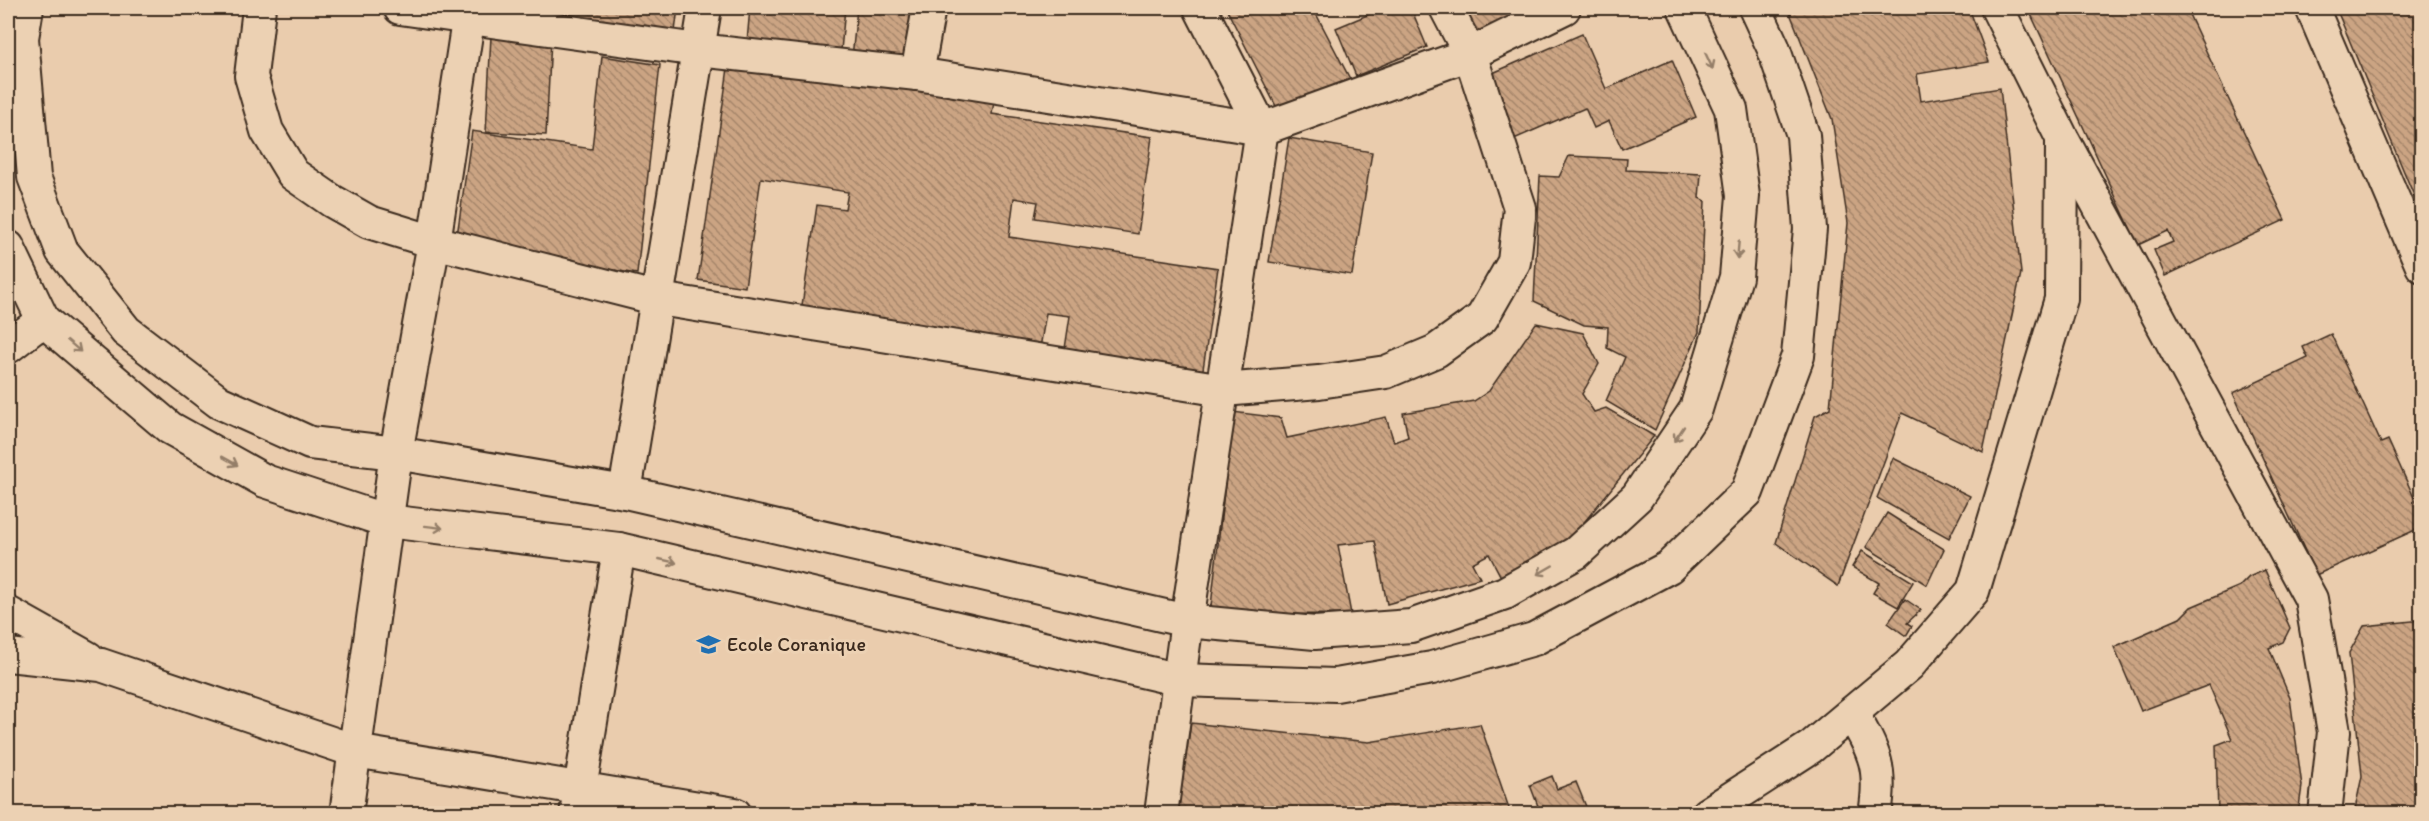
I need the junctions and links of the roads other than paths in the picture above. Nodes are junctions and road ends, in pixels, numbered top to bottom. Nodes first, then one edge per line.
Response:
1 (27, 8) edge
2 (260, 8) edge
3 (400, 8) edge
4 (705, 8) edge
5 (929, 8) edge
6 (1200, 8) edge
7 (1446, 8) edge
8 (1564, 8) edge
9 (1684, 8) edge
10 (1755, 8) edge
11 (1998, 8) edge
12 (2312, 8) edge
13 (469, 13) edge
14 (698, 50) junction
15 (1470, 54) junction
16 (917, 74) junction
17 (1262, 129) junction
18 (2062, 138) junction
19 (434, 242) junction
20 (8, 247) edge
21 (2421, 266) edge
22 (659, 299) junction
23 (43, 320) junction
24 (8, 347) edge
25 (1223, 390) junction
26 (396, 453) junction
27 (625, 492) junction
28 (387, 521) junction
29 (619, 549) junction
30 (8, 613) edge
31 (1187, 621) junction
32 (8, 655) edge
33 (101, 665) junction
34 (1180, 680) junction
35 (1852, 713) junction
36 (355, 751) junction
37 (578, 801) edge
38 (346, 813) edge
39 (735, 813) edge
40 (1161, 813) edge
41 (1707, 813) edge
42 (1875, 813) edge
43 (2325, 813) edge

1 - 26 street
2 - 19 street
3 - 13 street
4 - 14 street
5 - 16 street
6 - 17 street
7 - 15 street
8 - 15 street
9 -> 31 street
10 - 34 street
11 - 18 street
12 - 21 street
13 - 14 street
13 - 19 street
14 - 16 street
14 - 22 street
15 - 17 street
15 - 25 street
16 - 17 street
17 - 25 street
18 - 35 street
18 - 43 street
19 - 22 street
19 - 26 street
20 - 23 street
22 - 25 street
22 - 27 street
23 - 24 street
23 -> 28 street
25 - 31 street
26 - 27 street
26 - 28 street
27 - 31 street
28 -> 29 street
28 - 36 street
29 -> 34 street
29 - 37 street
30 - 33 street
31 - 34 street
32 - 33 street
33 - 36 street
34 - 40 street
35 - 41 street
35 - 42 street
36 - 37 street
36 - 38 street
37 - 39 street

